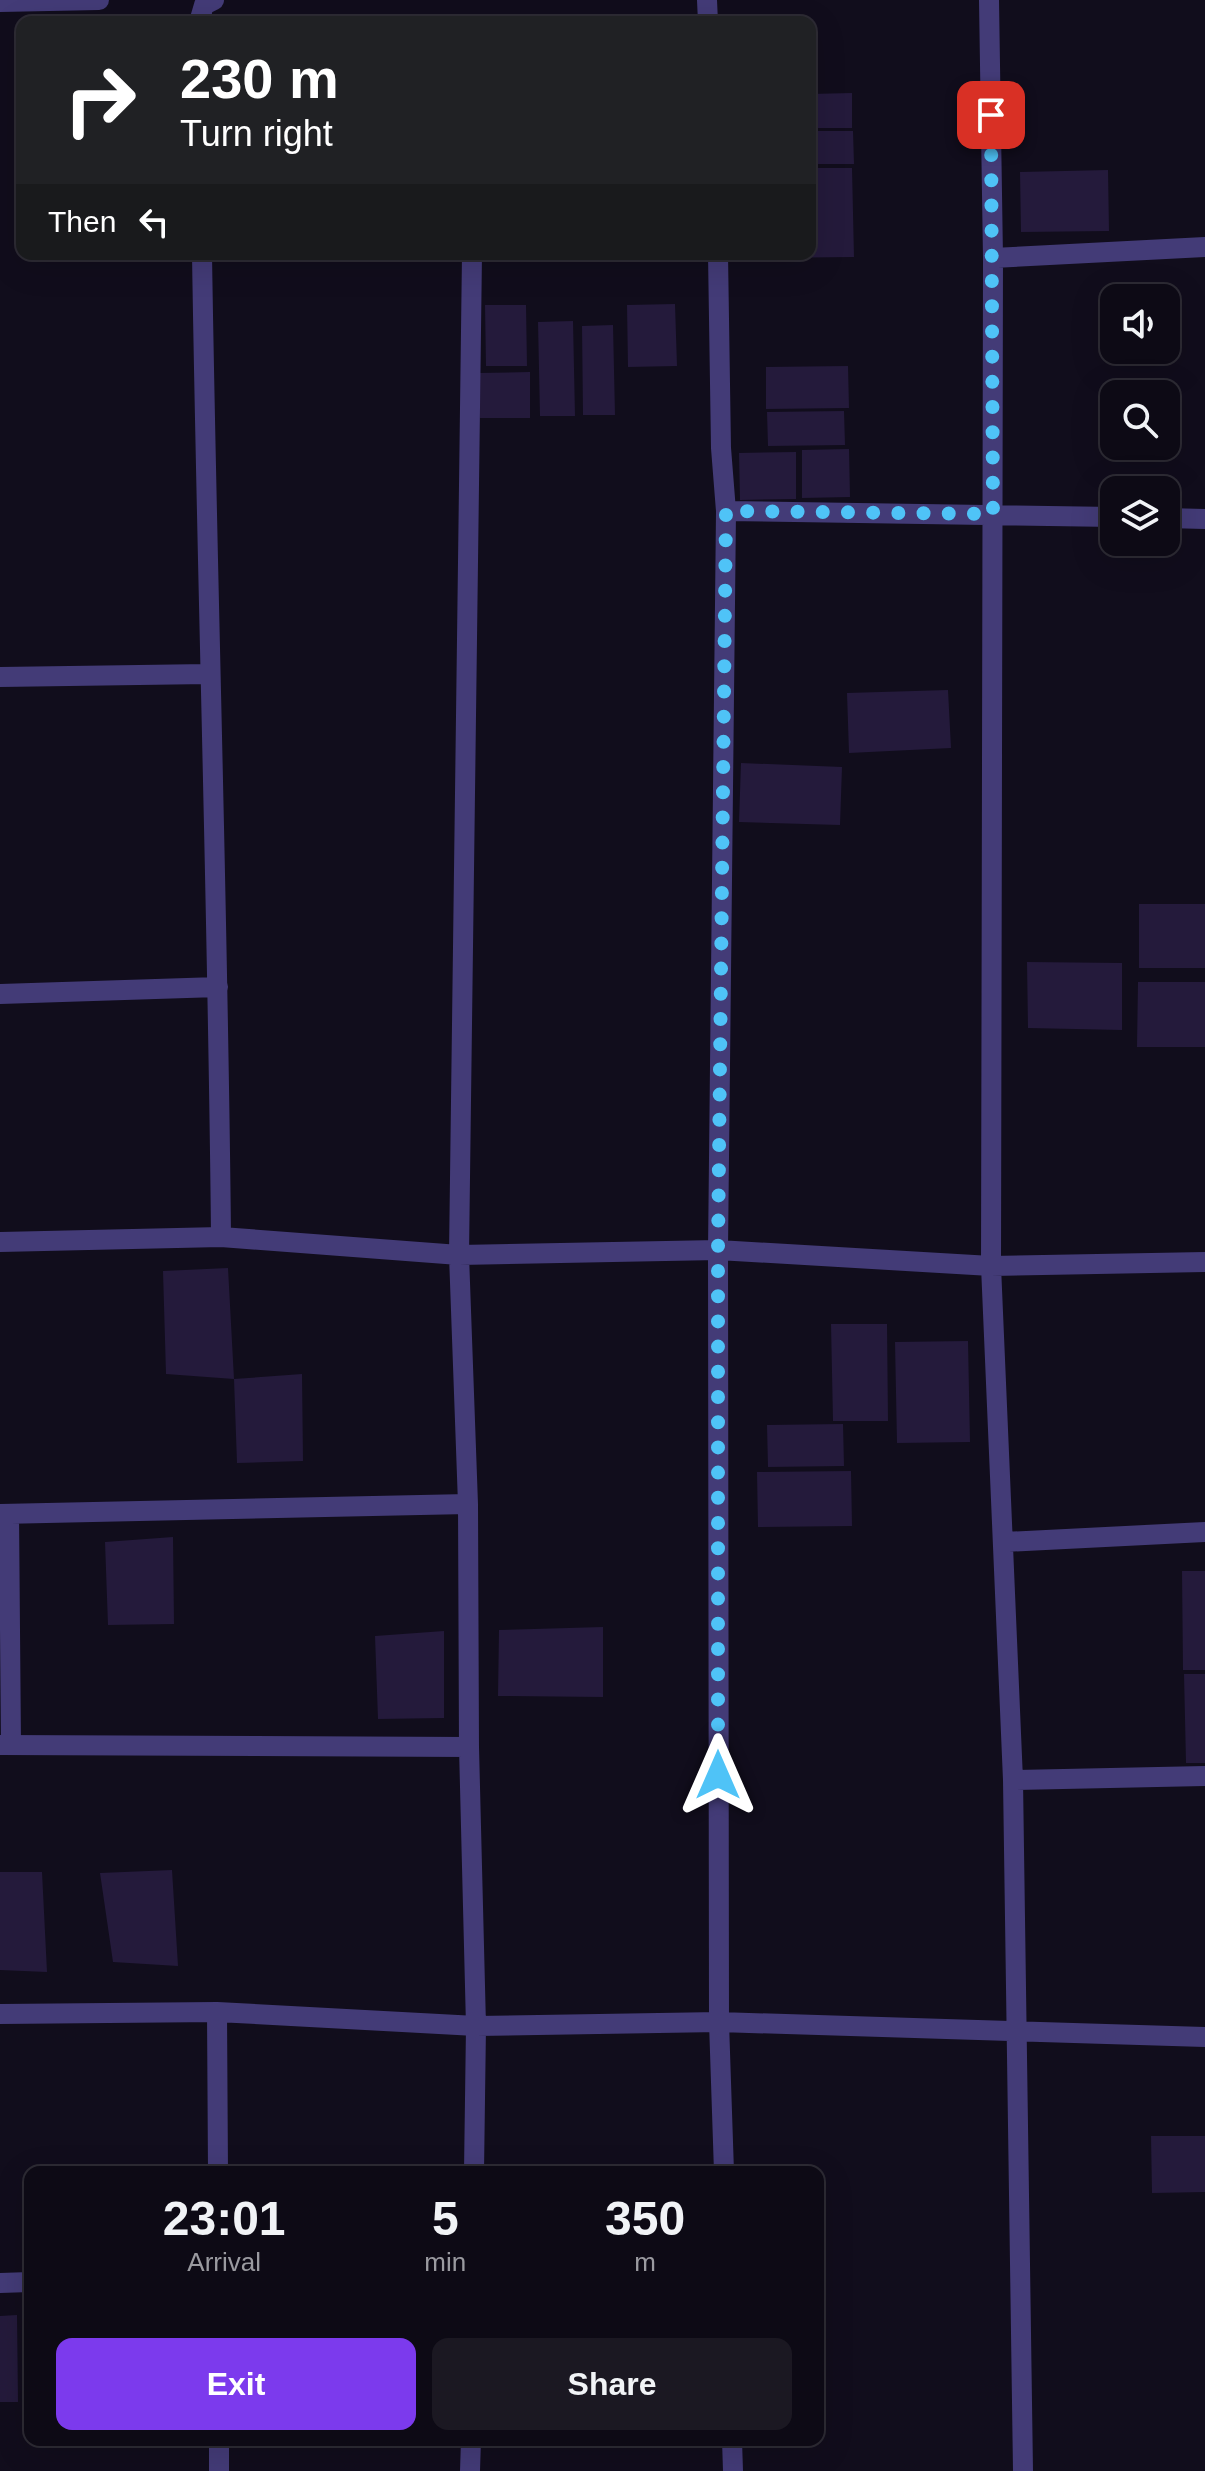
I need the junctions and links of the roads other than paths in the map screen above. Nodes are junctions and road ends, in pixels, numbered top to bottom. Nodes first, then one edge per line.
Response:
1 (99, 0) edge
2 (214, 0) edge
3 (989, 0) edge
4 (0, 2) edge
5 (201, 16) edge
6 (1205, 247) edge
7 (993, 258) junction
8 (202, 260) edge
9 (472, 260) edge
10 (718, 260) edge
11 (726, 511) junction
12 (993, 514) junction
13 (1100, 517) edge
14 (1180, 518) edge
15 (1205, 519) edge
16 (208, 674) junction
17 (0, 677) edge
18 (218, 987) junction
19 (0, 994) edge
20 (221, 1237) junction
21 (0, 1242) edge
22 (718, 1250) junction
23 (459, 1255) junction
24 (1205, 1262) edge
25 (991, 1266) junction
26 (468, 1504) junction
27 (4, 1514) edge
28 (1205, 1532) edge
29 (1004, 1542) junction
30 (5, 1745) edge
31 (469, 1747) junction
32 (1205, 1776) edge
33 (1013, 1780) junction
34 (217, 2012) junction
35 (0, 2014) edge
36 (719, 2022) junction
37 (476, 2026) junction
38 (1018, 2030) junction
39 (1205, 2037) edge
40 (218, 2166) edge
41 (474, 2166) edge
42 (724, 2166) edge
43 (24, 2282) edge
44 (0, 2283) edge
45 (219, 2446) edge
46 (471, 2446) edge
47 (732, 2446) edge
48 (219, 2471) edge
49 (470, 2471) edge
50 (733, 2471) edge
51 (1023, 2471) edge

1 - 4 street
2 - 5 street
3 - 7 street
6 - 7 street
7 - 12 street
8 - 16 street
9 - 23 street
10 - 11 street
11 - 12 street
11 - 22 street
12 - 13 street
12 - 25 street
14 - 15 street
16 - 17 street
16 - 18 street
18 - 19 street
18 - 20 street
20 - 21 street
20 - 23 street
22 - 23 street
22 - 25 street
22 - 36 street
23 - 26 street
24 - 25 street
25 - 29 street
26 - 27 street
26 - 31 street
27 - 30 street
28 - 29 street
29 - 33 street
30 - 31 street
31 - 37 street
32 - 33 street
33 - 38 street
34 - 35 street
34 - 37 street
34 - 40 street
36 - 37 street
36 - 38 street
36 - 42 street
37 - 41 street
38 - 39 street
38 - 51 street
43 - 44 street
45 - 48 street
46 - 49 street
47 - 50 street

